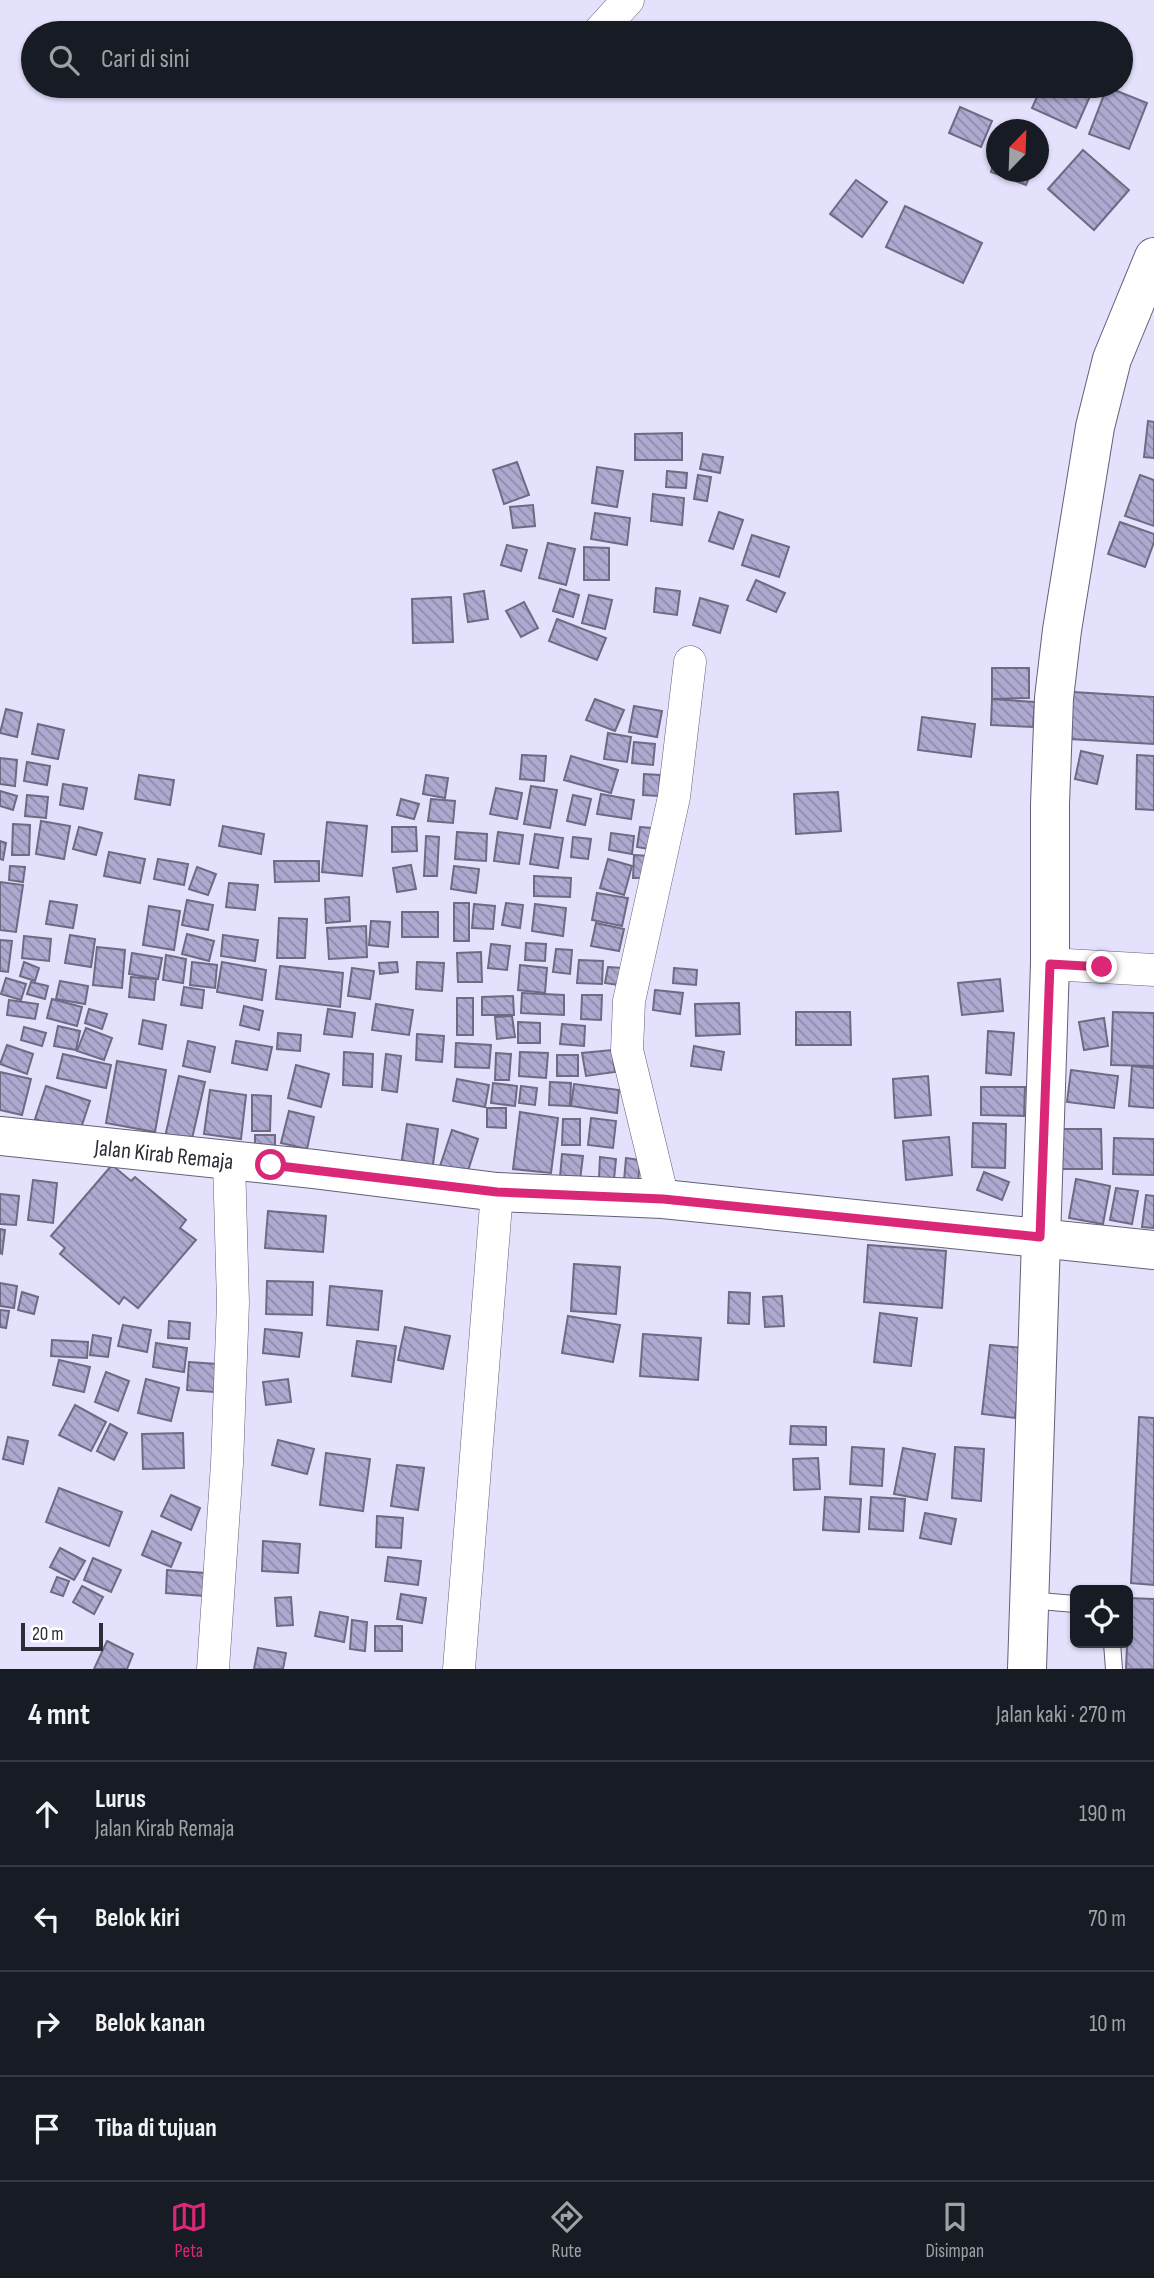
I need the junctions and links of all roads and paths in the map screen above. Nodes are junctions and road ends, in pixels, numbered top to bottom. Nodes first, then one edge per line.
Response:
1 (628, 0) edge
2 (609, 21) edge
3 (1154, 257) edge
4 (690, 662) dead end
5 (1050, 964) junction
6 (1154, 970) edge
7 (0, 1136) edge
8 (229, 1161) junction
9 (663, 1199) junction
10 (497, 1203) junction
11 (1154, 1250) edge
12 (1039, 1256) junction
13 (1028, 1600) junction
14 (1070, 1604) edge
15 (1112, 1648) edge
16 (213, 1669) edge
17 (459, 1669) edge
18 (1027, 1669) edge
19 (1114, 1669) edge

1 - 2 street
3 - 5 street
4 - 9 street
5 - 6 street
5 - 12 street
7 - 8 street, Jalan Kirab Remaja
8 - 10 street, Jalan Kirab Remaja
8 - 16 street
9 - 10 street, Jalan Kirab Remaja
9 - 12 street, Jalan Kirab Remaja
10 - 17 street
11 - 12 street, Jalan Kirab Remaja
12 - 13 street
13 - 14 lane
13 - 18 street
15 - 19 lane

